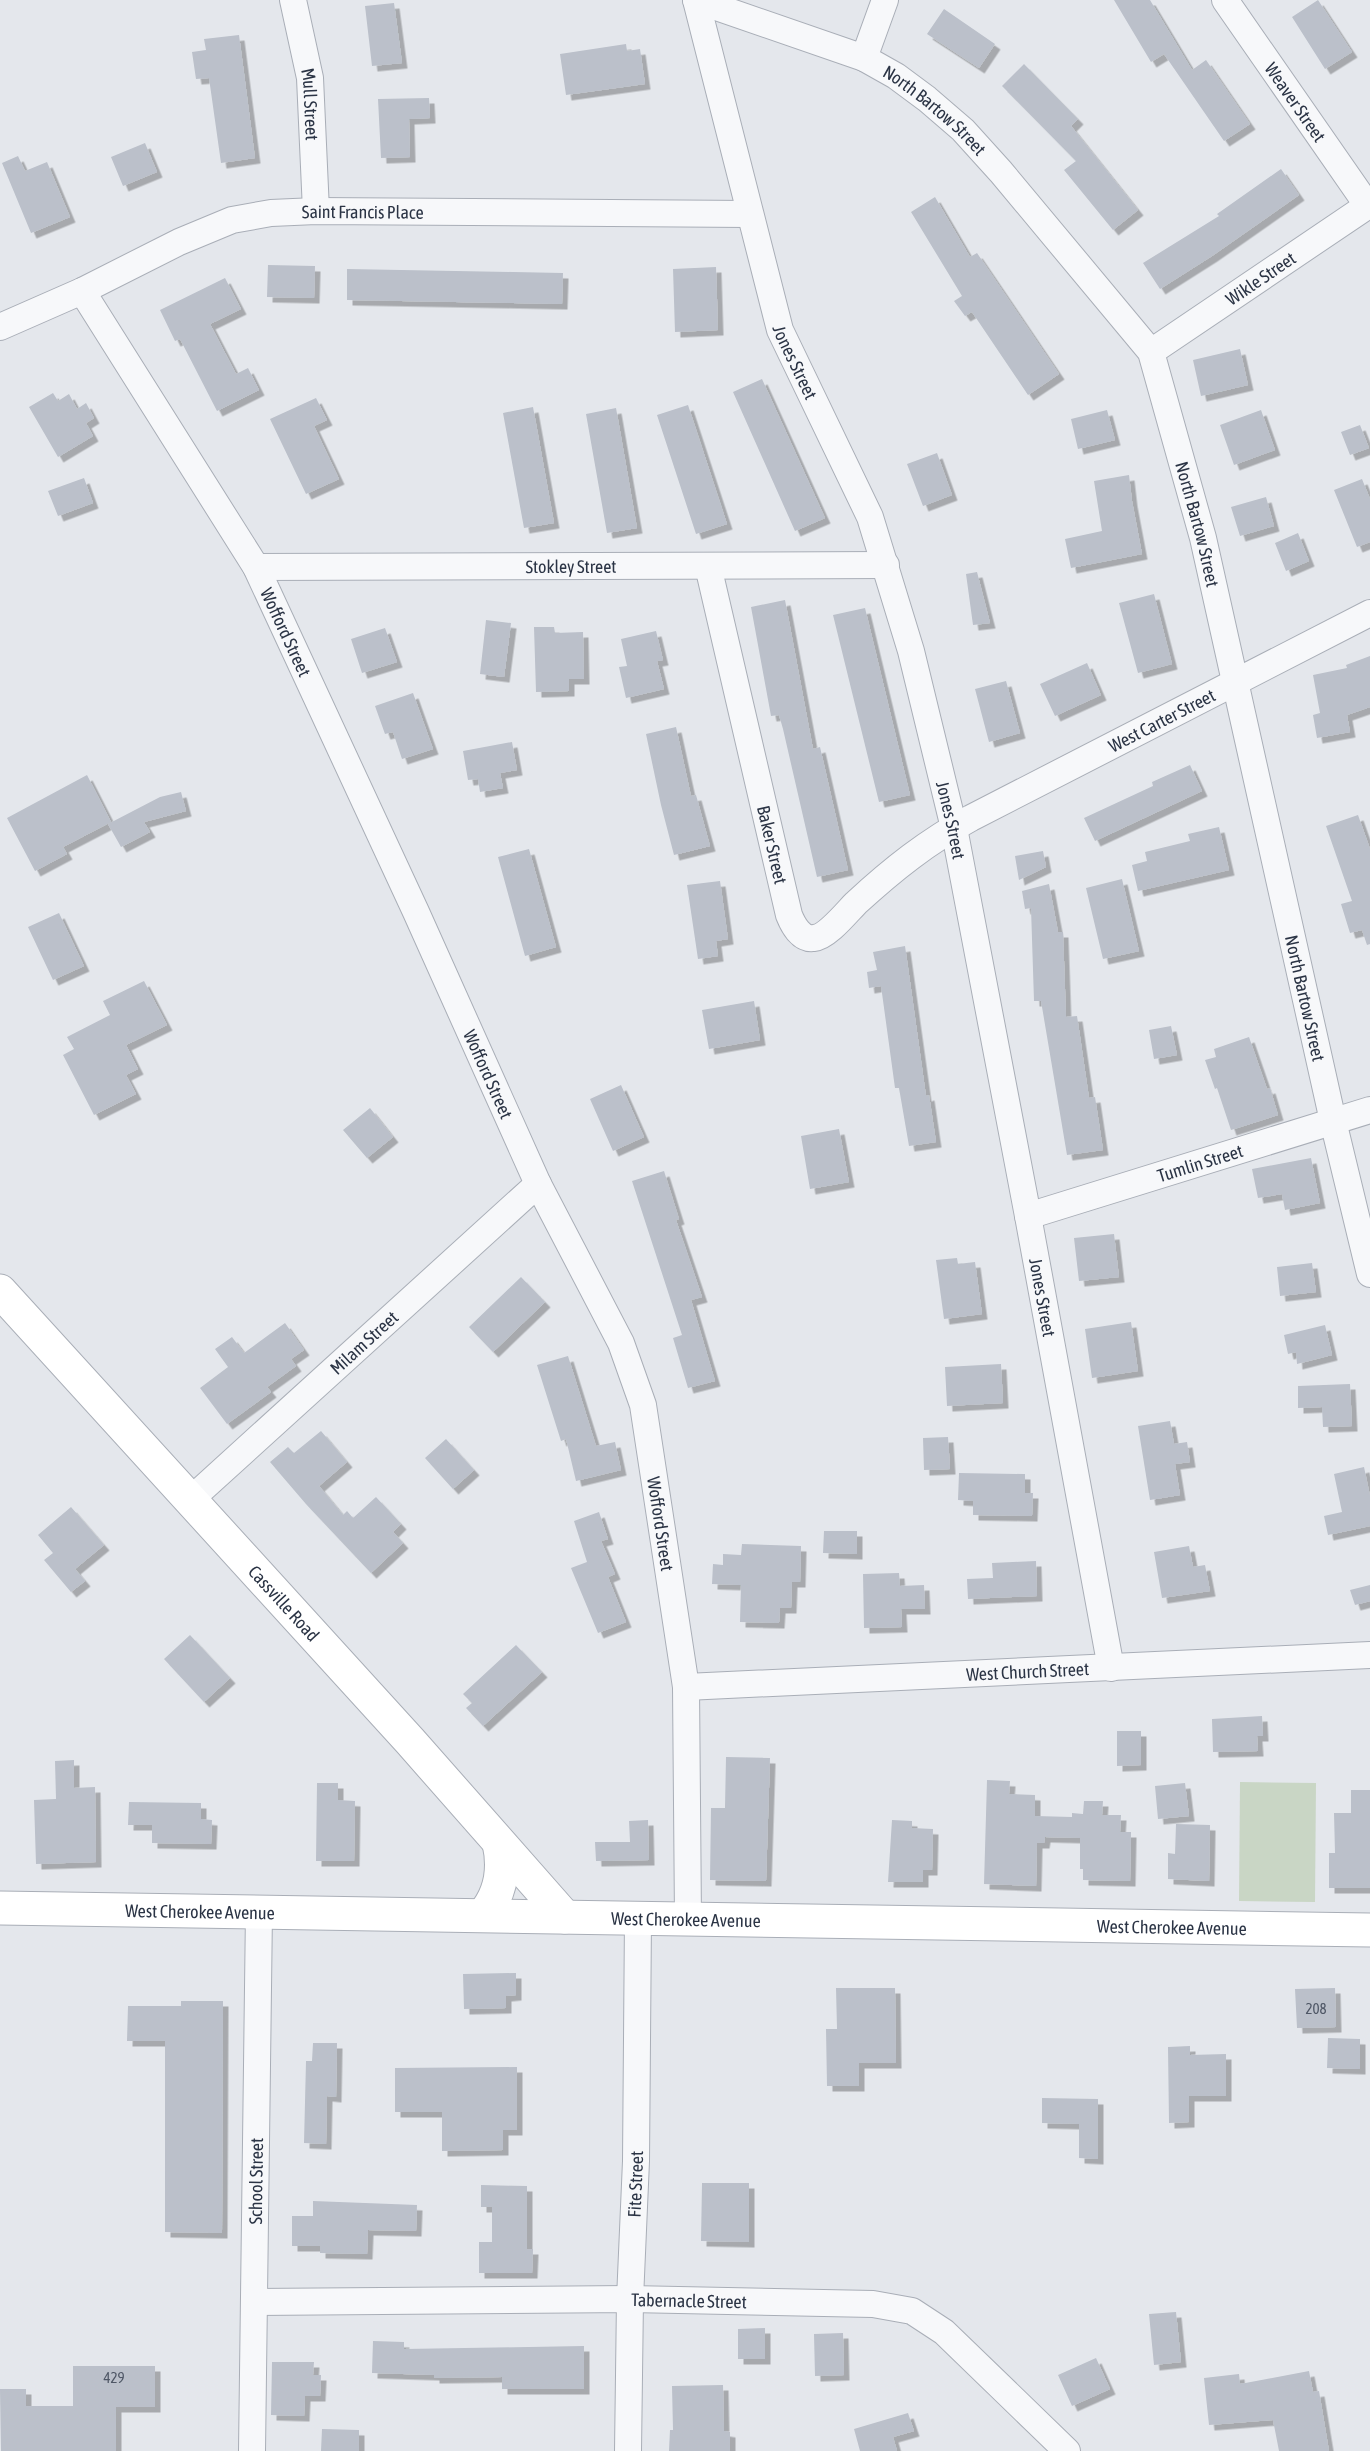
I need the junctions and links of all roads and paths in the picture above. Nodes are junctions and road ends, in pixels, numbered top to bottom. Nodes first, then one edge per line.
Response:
1 (293, 0) edge
2 (696, 0) edge
3 (885, 0) edge
4 (1225, 0) edge
5 (864, 58) junction
6 (1369, 205) edge
7 (316, 211) junction
8 (749, 214) junction
9 (82, 291) junction
10 (0, 327) edge
11 (1151, 352) junction
12 (886, 565) junction
13 (708, 566) junction
14 (256, 567) junction
15 (1370, 613) edge
16 (1235, 684) junction
17 (954, 828) junction
18 (1370, 1110) edge
19 (1333, 1122) junction
20 (538, 1184) junction
21 (1028, 1216) junction
22 (1370, 1274) edge
23 (0, 1291) edge
24 (189, 1501) junction
25 (1370, 1655) edge
26 (1111, 1668) junction
27 (686, 1687) junction
28 (499, 1843) junction
29 (0, 1908) edge
30 (260, 1911) junction
31 (483, 1915) junction
32 (565, 1917) junction
33 (638, 1918) junction
34 (688, 1919) junction
35 (1370, 1930) edge
36 (630, 2299) junction
37 (255, 2302) junction
38 (252, 2451) edge
39 (628, 2451) edge
40 (1067, 2451) edge

1 - 7 street, Mull Street
2 - 5 street, North Bartow Street
2 - 8 street, Jones Street
3 - 5 street
4 - 6 street, Weaver Street
5 - 11 street, North Bartow Street
6 - 11 street, Wikle Street
7 - 8 street, Saint Francis Place
7 - 9 street, Saint Francis Place
8 - 12 street, Jones Street
9 - 10 street, Saint Francis Place
9 - 14 street, Wofford Street
11 - 16 street, North Bartow Street
12 - 13 street, Stokley Street
12 - 17 street, Jones Street
13 - 14 street, Stokley Street
13 - 17 street, Baker Street
14 - 20 street, Wofford Street
15 - 16 street, West Carter Street
16 - 17 street, West Carter Street
16 - 19 street, North Bartow Street
17 - 21 street, Jones Street
18 - 19 street, Tumlin Street
19 - 21 street, Tumlin Street
19 - 22 street, North Bartow Street
20 - 24 street, Milam Street
20 - 27 street, Wofford Street
21 - 26 street, Jones Street
23 - 24 main road, Cassville Road
24 - 28 main road, Cassville Road
25 - 26 street, West Church Street
26 - 27 street, West Church Street
27 - 34 street, Wofford Street
28 - 31 main road
28 - 32 main road, Cassville Road
29 - 30 main road, West Cherokee Avenue
30 - 31 main road, West Cherokee Avenue
30 - 37 street, School Street
31 - 32 main road, West Cherokee Avenue
32 - 33 main road, West Cherokee Avenue
33 - 34 main road, West Cherokee Avenue
33 - 36 street, Fite Street
34 - 35 main road, West Cherokee Avenue
36 - 37 street, Tabernacle Street
36 - 39 street, Fite Street
36 - 40 street, Tabernacle Street
37 - 38 street, School Street

